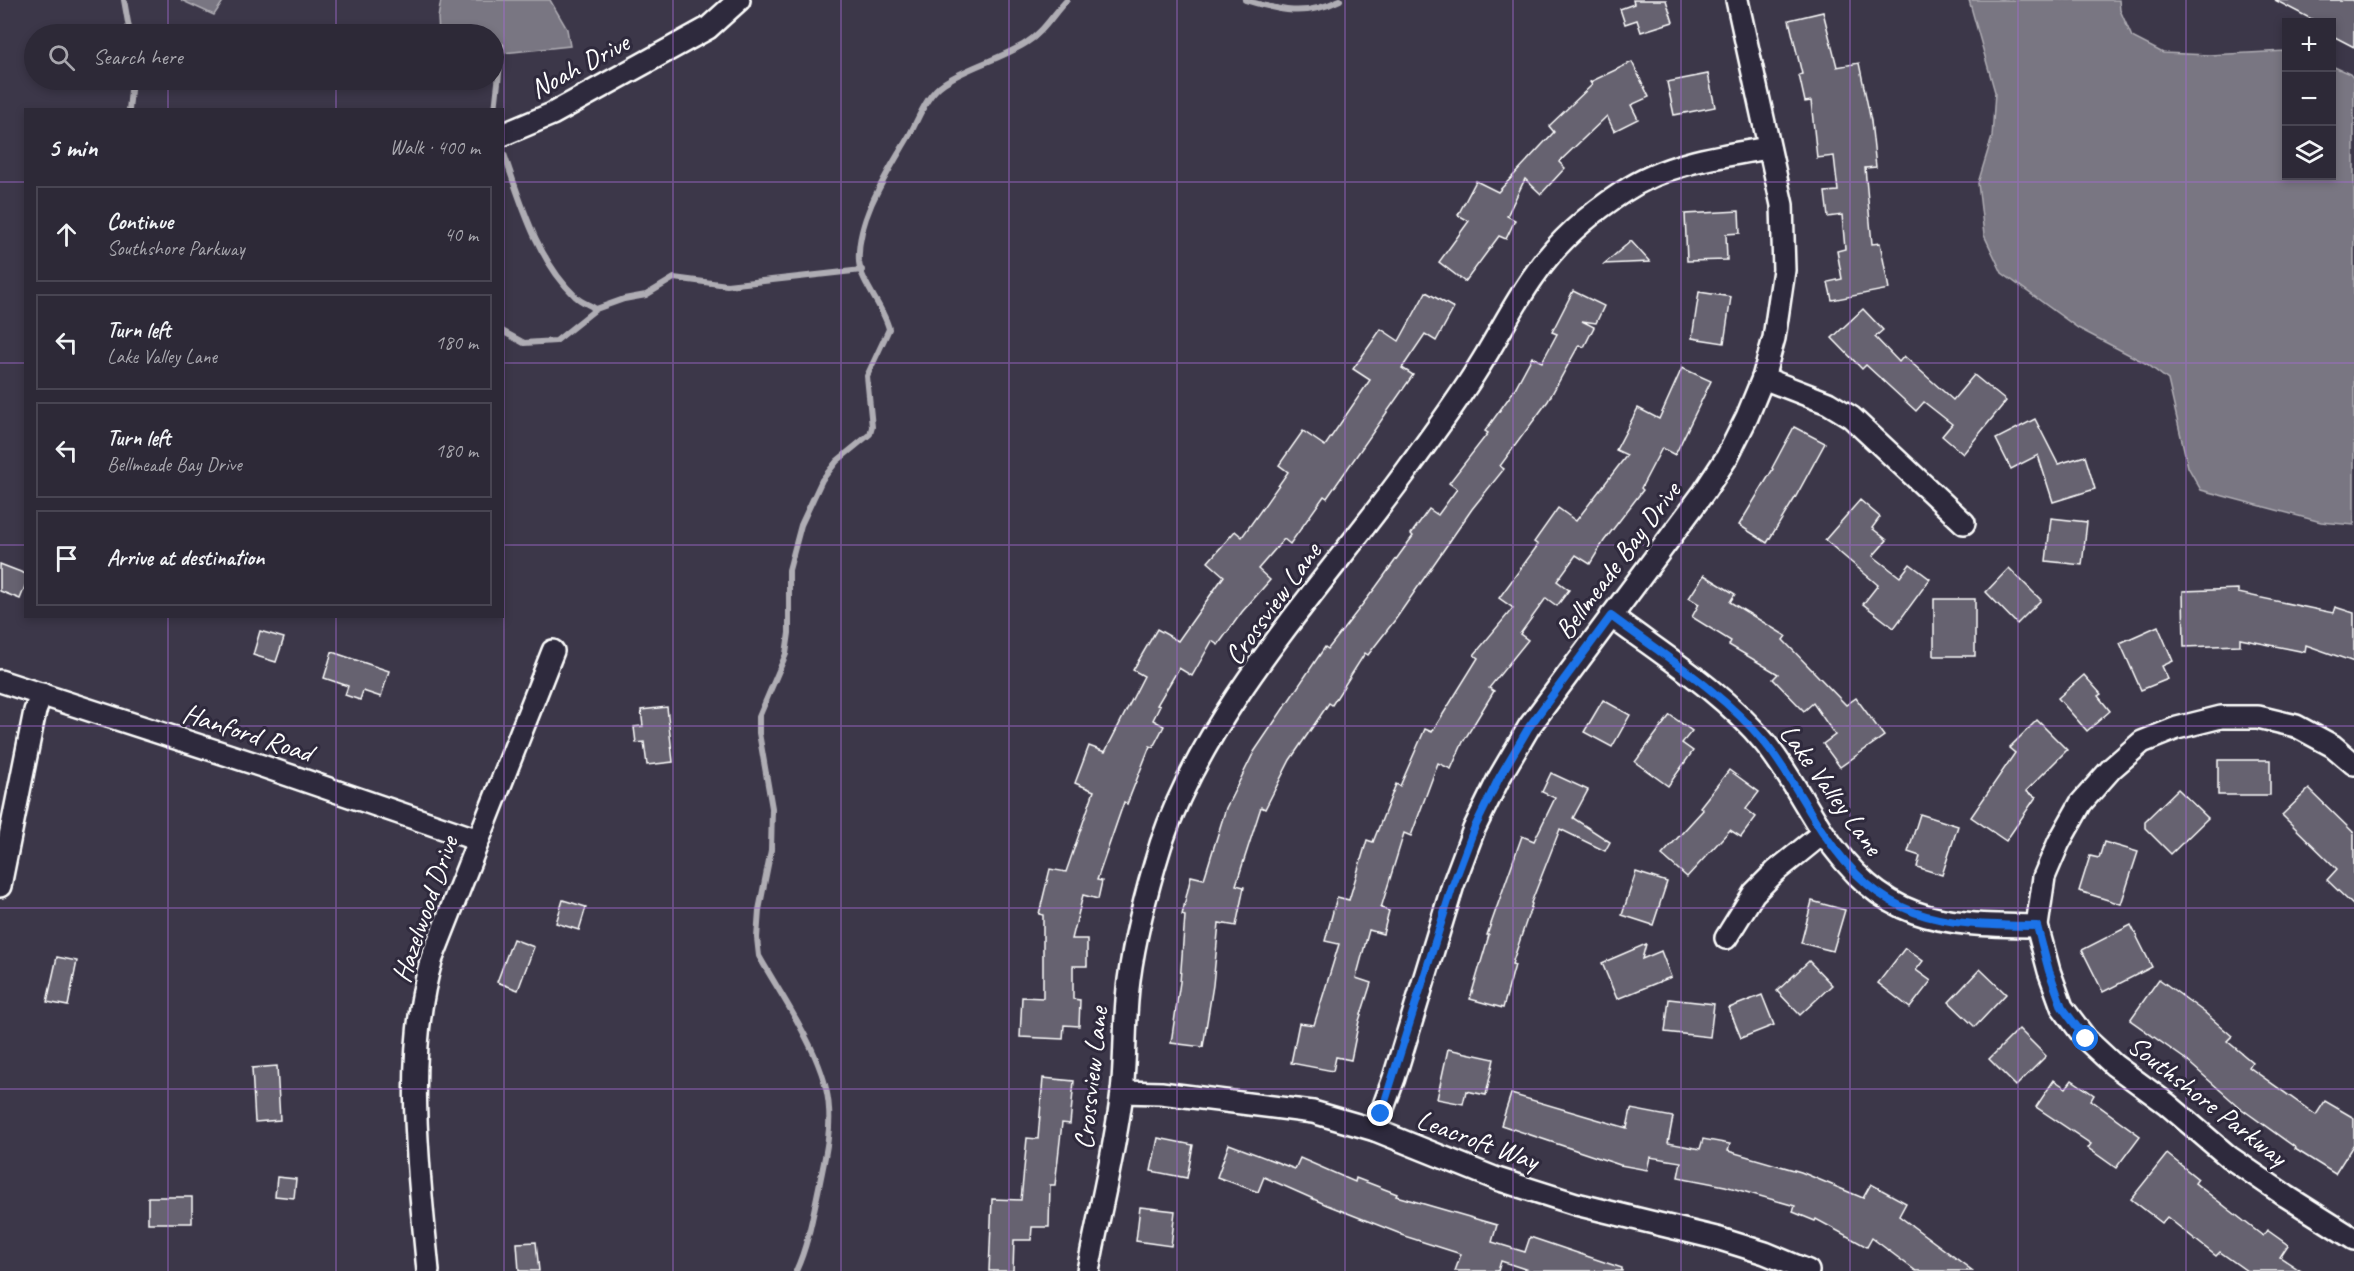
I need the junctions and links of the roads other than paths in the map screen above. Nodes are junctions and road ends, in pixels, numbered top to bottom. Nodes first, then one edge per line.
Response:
1 (739, 0) edge
2 (1737, 0) edge
3 (504, 134) edge
4 (1769, 148) junction
5 (1763, 378) junction
6 (1964, 523) dead end
7 (1611, 616) junction
8 (553, 651) dead end
9 (0, 681) edge
10 (42, 694) junction
11 (2354, 764) edge
12 (1823, 833) junction
13 (478, 840) junction
14 (0, 886) edge
15 (2037, 926) junction
16 (1726, 938) dead end
17 (1122, 1092) junction
18 (1375, 1131) junction
19 (2354, 1239) edge
20 (428, 1271) edge
21 (1088, 1271) edge
22 (1808, 1271) edge

1 - 3 street, Noah Drive
2 - 4 street, Bellmeade Bay Drive
4 - 5 street, Bellmeade Bay Drive
4 - 17 street, Crossview Lane
5 - 6 street
5 - 7 street, Bellmeade Bay Drive
7 - 12 street, Lake Valley Lane
7 - 18 street, Bellmeade Bay Drive
8 - 13 street, Hazelwood Drive
9 - 10 street, Hanford Road
10 - 13 street, Hanford Road
10 - 14 street
11 - 15 street, Southshore Parkway
12 - 15 street, Lake Valley Lane
12 - 16 street
13 - 20 street, Hazelwood Drive
15 - 19 street, Southshore Parkway
17 - 18 street, Leacroft Way
17 - 21 street, Crossview Lane
18 - 22 street, Leacroft Way

